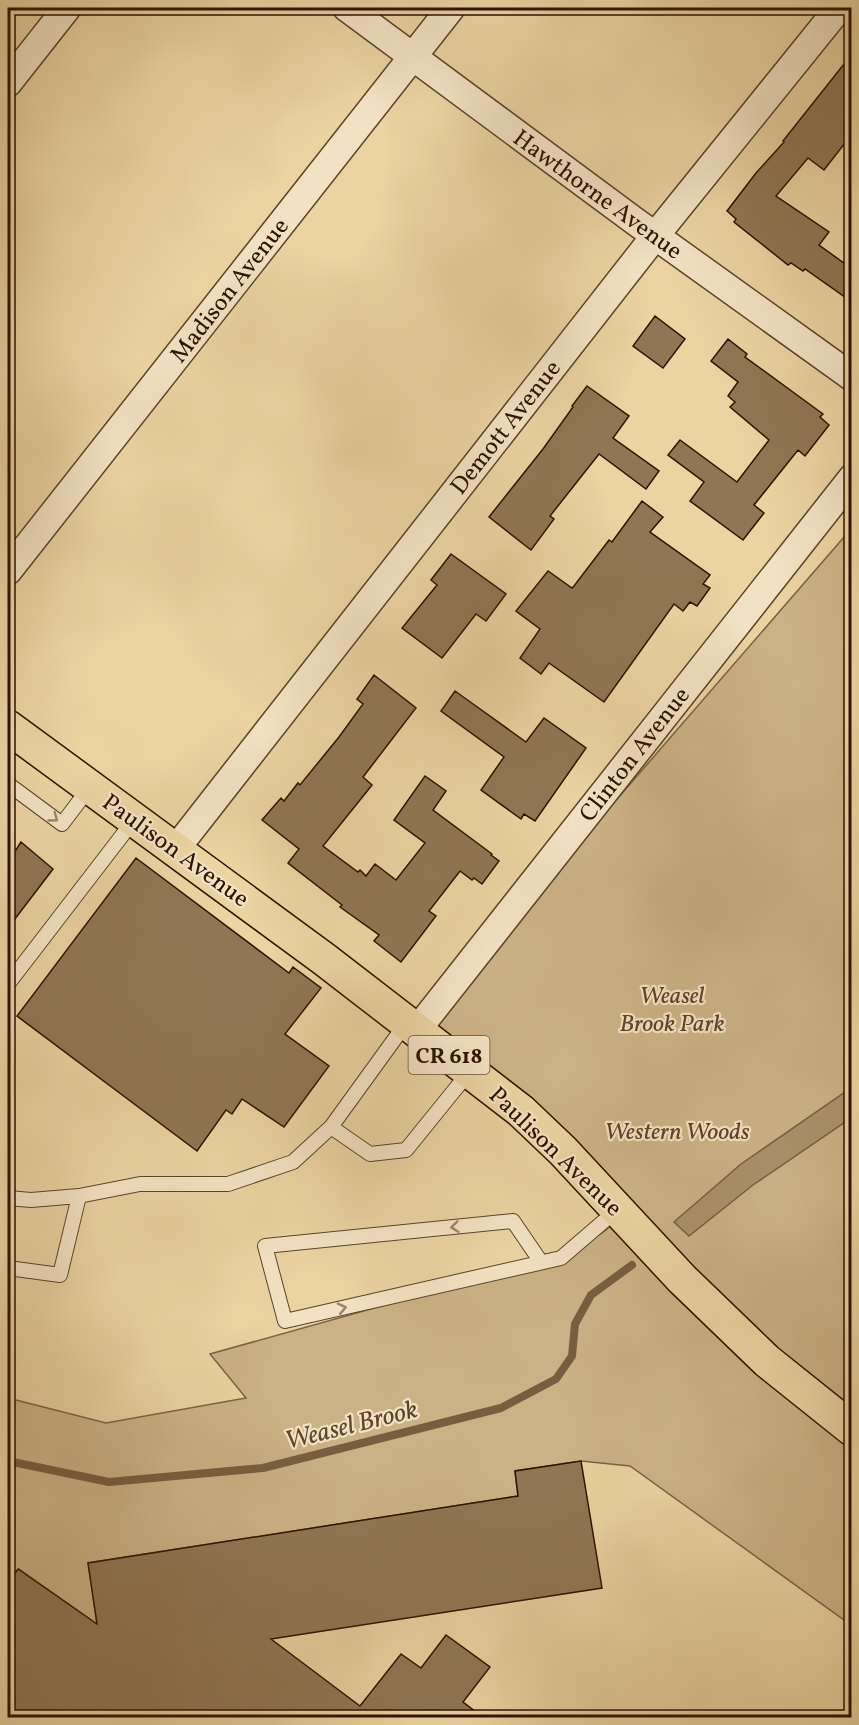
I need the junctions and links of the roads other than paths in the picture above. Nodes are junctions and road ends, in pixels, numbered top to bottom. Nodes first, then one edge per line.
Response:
1 (67, 8) edge
2 (347, 8) edge
3 (451, 8) edge
4 (839, 8) edge
5 (413, 56) junction
6 (8, 83) edge
7 (655, 236) junction
8 (852, 377) edge
9 (852, 478) edge
10 (8, 572) edge
11 (8, 727) edge
12 (8, 784) edge
13 (90, 786) junction
14 (134, 820) junction
15 (175, 850) junction
16 (8, 984) edge
17 (412, 1026) junction
18 (470, 1071) junction
19 (331, 1127) junction
20 (79, 1196) junction
21 (8, 1198) edge
22 (618, 1209) junction
23 (542, 1262) junction
24 (8, 1268) edge
25 (852, 1429) edge

1 - 6 street
2 - 5 street, Hawthorne Avenue
3 - 5 street, Madison Avenue
4 - 7 street, Demott Avenue
5 - 7 street, Hawthorne Avenue
5 - 10 street, Madison Avenue
7 - 8 street, Hawthorne Avenue
7 - 15 street, Demott Avenue
9 - 17 street, Clinton Avenue
11 - 13 main road, Paulison Avenue / CR 618
12 -> 13 lane
13 - 14 main road, Paulison Avenue / CR 618
14 - 15 main road, Paulison Avenue / CR 618
14 - 16 lane
15 - 17 main road, Paulison Avenue / CR 618
17 - 18 main road, Paulison Avenue / CR 618
17 - 19 lane
18 - 19 lane
18 - 22 main road, Paulison Avenue / CR 618
19 - 20 lane
20 - 21 lane
20 - 24 lane
22 - 23 lane
22 - 25 main road, Paulison Avenue / CR 618
23 -> 23 lane

